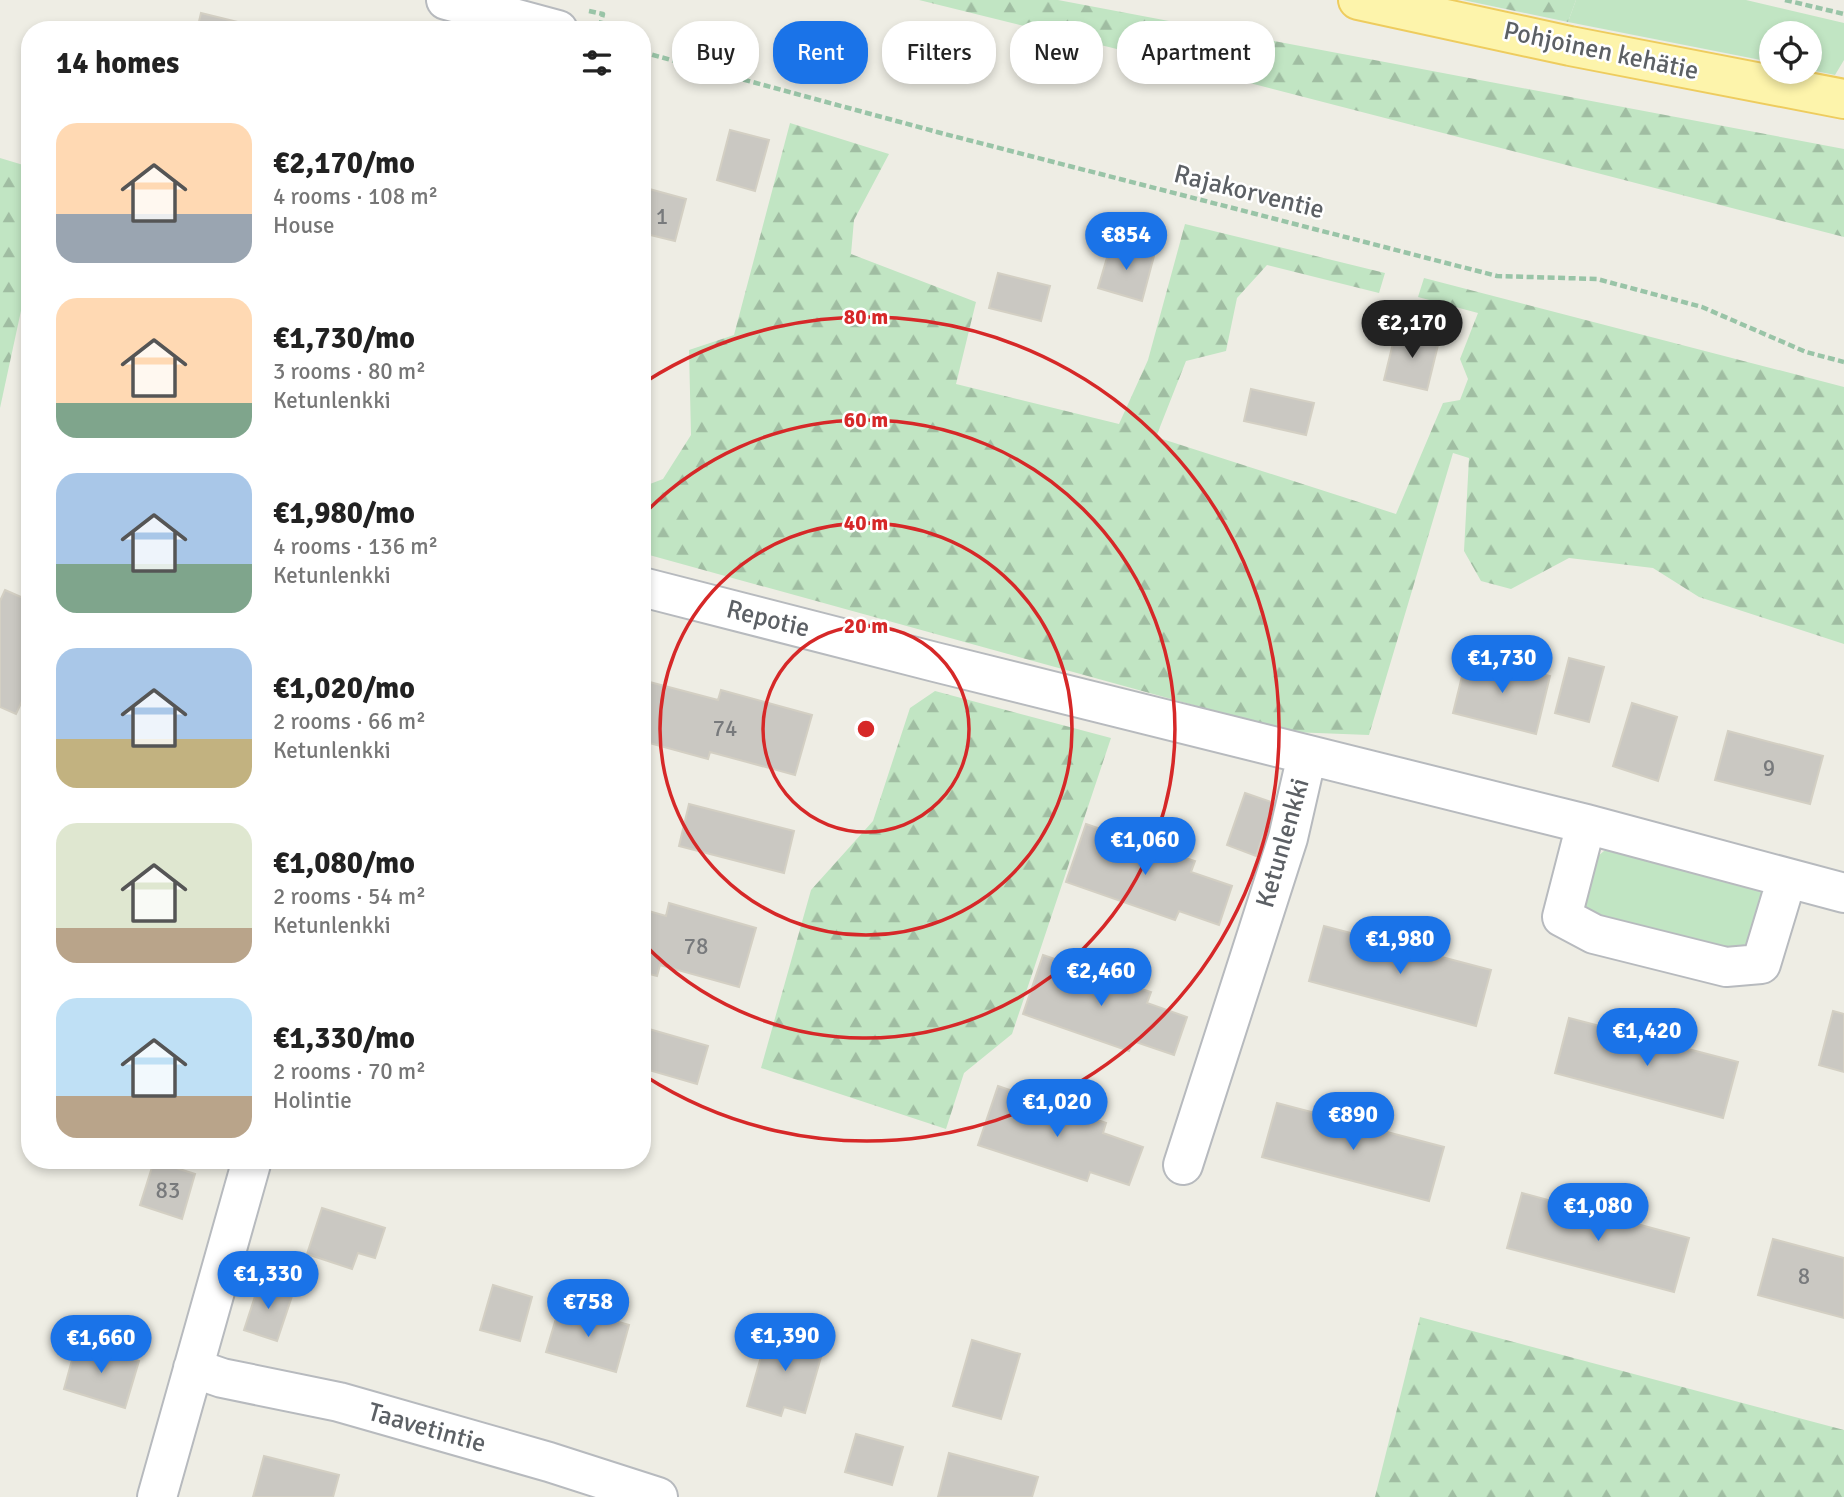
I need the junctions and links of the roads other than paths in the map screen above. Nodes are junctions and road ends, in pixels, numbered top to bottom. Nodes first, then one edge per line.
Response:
1 (446, 0) edge
2 (1358, 0) edge
3 (524, 21) edge
4 (1844, 99) edge
5 (651, 589) edge
6 (1307, 755) junction
7 (1586, 824) junction
8 (1787, 878) junction
9 (1844, 893) edge
10 (1183, 1165) dead end
11 (249, 1169) edge
12 (193, 1368) junction
13 (157, 1497) edge
14 (659, 1497) edge

1 - 3 street
2 - 4 main road, Pohjoinen kehätie
5 - 6 street, Repotie
6 - 7 street, Ketunlenkki
6 - 10 street, Ketunlenkki
7 - 8 street, Ketunlenkki
7 - 8 street
8 - 9 street, Ketunlenkki
11 - 12 street
12 - 13 street
12 - 14 street, Taavetintie

